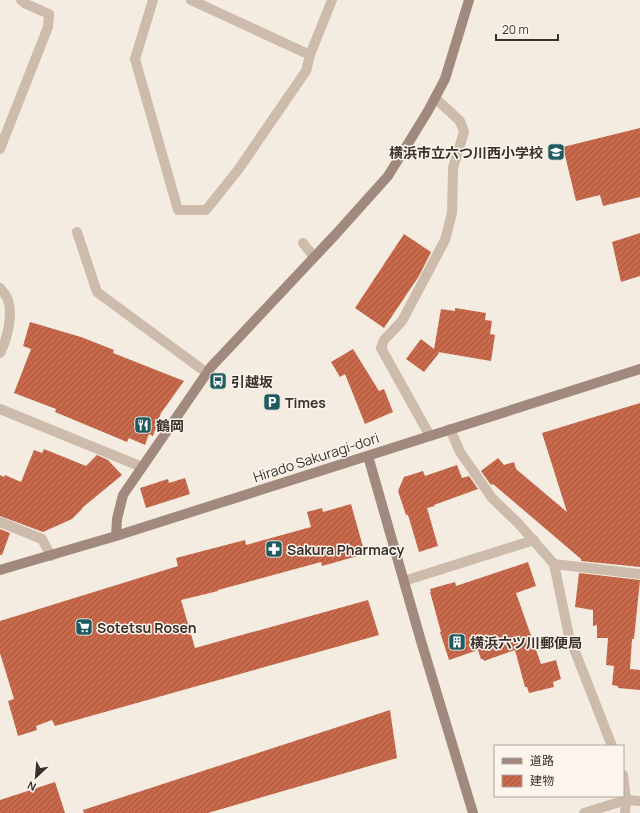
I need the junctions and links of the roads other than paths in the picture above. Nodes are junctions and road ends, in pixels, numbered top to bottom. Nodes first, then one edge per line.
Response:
1 (21, 0) edge
2 (153, 0) edge
3 (191, 0) edge
4 (332, 0) edge
5 (469, 0) edge
6 (310, 55) junction
7 (435, 98) junction
8 (0, 149) edge
9 (77, 232) dead end
10 (303, 243) dead end
11 (314, 257) junction
12 (0, 288) edge
13 (0, 353) edge
14 (640, 369) edge
15 (207, 374) junction
16 (0, 410) edge
17 (450, 429) junction
18 (430, 436) junction
19 (368, 456) junction
20 (142, 467) junction
21 (0, 522) edge
22 (116, 536) junction
23 (534, 540) junction
24 (51, 556) junction
25 (554, 564) junction
26 (0, 570) edge
27 (640, 574) edge
28 (404, 582) junction
29 (612, 745) edge
30 (624, 783) edge
31 (626, 800) junction
32 (640, 801) edge
33 (473, 813) edge
34 (584, 813) edge
35 (625, 813) edge

1 - 8 street
2 - 6 street
3 - 6 street
4 - 6 street
5 - 7 street
7 - 11 street
7 - 18 street
9 - 15 street
10 - 11 street
11 - 15 street
12 - 13 street
14 - 17 street, Hirado Sakuragi-dori
15 - 20 street
16 - 20 street
17 - 18 street, Hirado Sakuragi-dori
17 - 23 street
18 - 19 street, Hirado Sakuragi-dori
19 - 22 street, Hirado Sakuragi-dori
19 - 28 street
20 - 22 street
21 - 24 street
22 - 24 street, Hirado Sakuragi-dori
23 - 25 street
23 - 28 street
24 - 26 street, Hirado Sakuragi-dori
25 - 27 street
25 - 29 street
28 - 33 street
30 - 31 street
31 - 32 street
31 - 34 street
31 - 35 street

